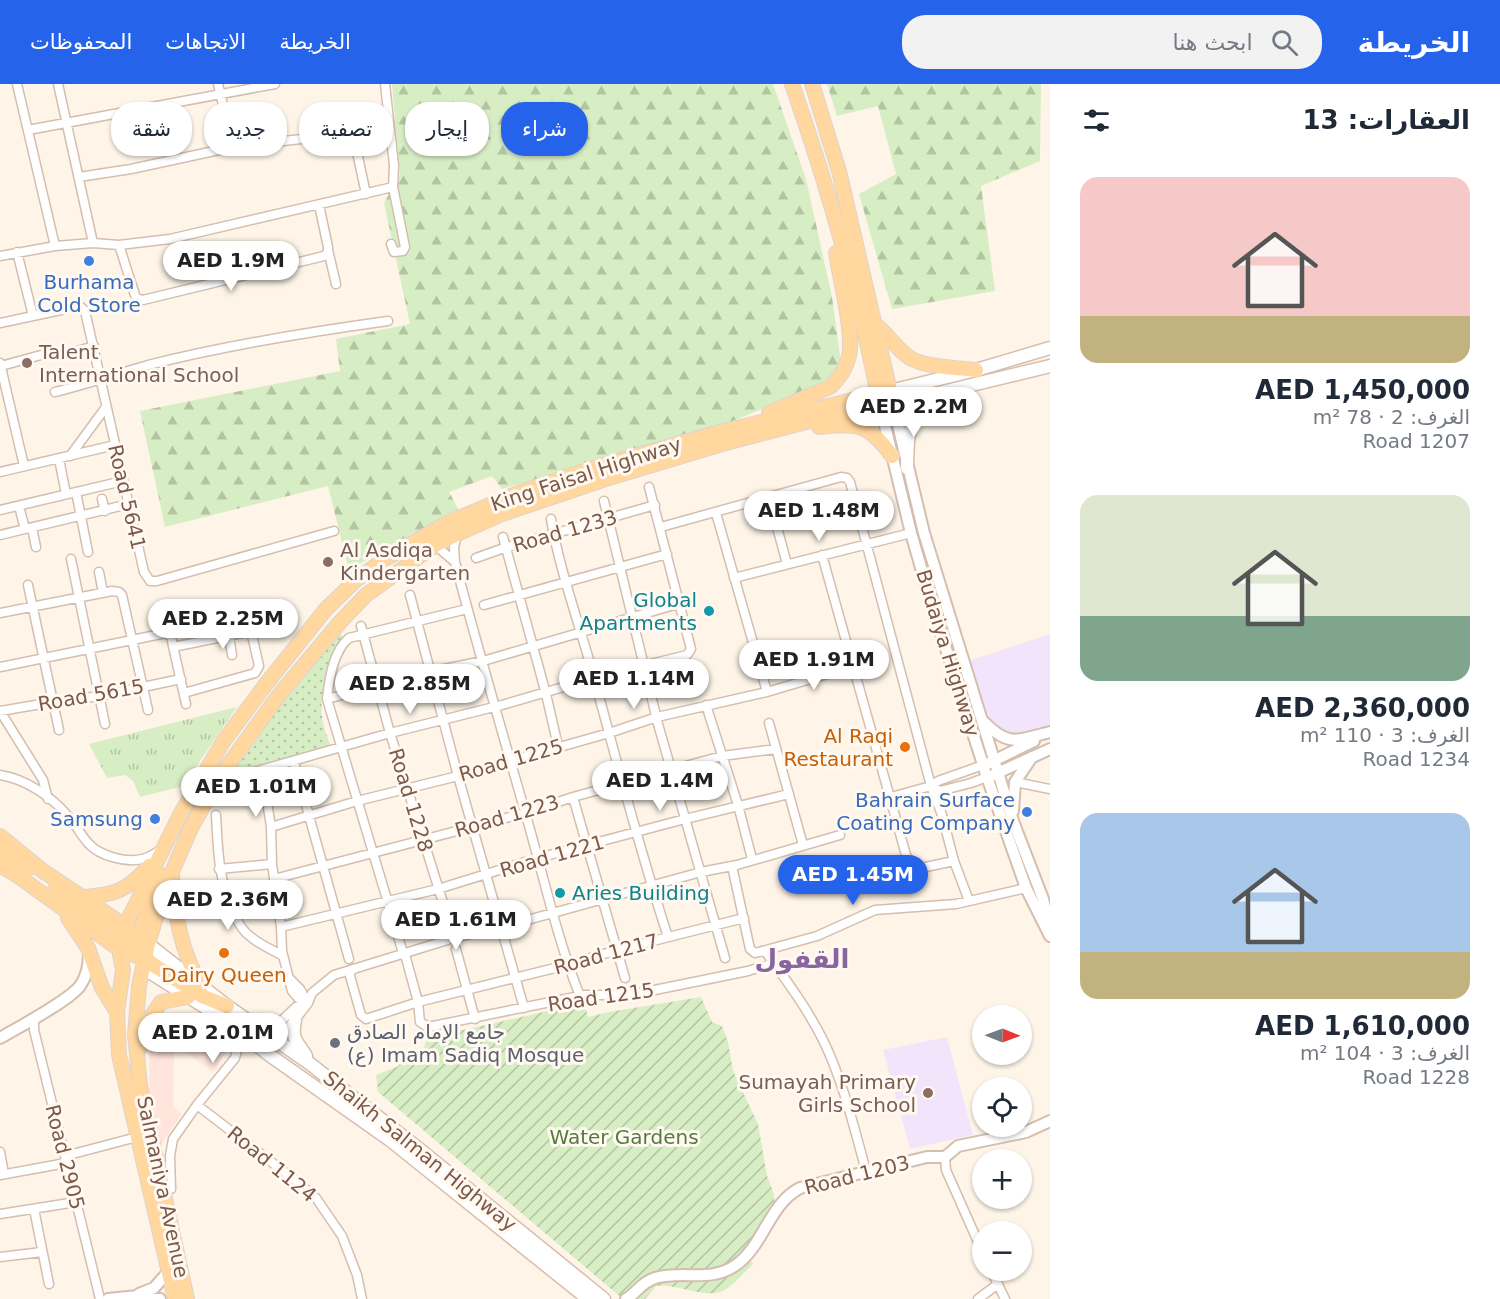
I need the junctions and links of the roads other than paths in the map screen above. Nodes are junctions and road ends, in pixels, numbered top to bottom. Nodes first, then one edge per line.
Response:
1 (17, 84) edge
2 (58, 84) edge
3 (218, 84) edge
4 (275, 84) edge
5 (386, 84) edge
6 (792, 84) edge
7 (812, 84) edge
8 (220, 94) junction
9 (222, 102) edge
10 (67, 122) junction
11 (28, 130) junction
12 (287, 141) edge
13 (204, 153) edge
14 (79, 177) junction
15 (826, 185) junction
16 (393, 187) junction
17 (366, 194) junction
18 (319, 205) junction
19 (93, 243) junction
20 (391, 244) dead end
21 (119, 245) junction
22 (55, 246) junction
23 (328, 250) junction
24 (17, 252) junction
25 (0, 256) edge
26 (336, 284) dead end
27 (33, 316) junction
28 (388, 321) dead end
29 (0, 323) edge
30 (874, 324) junction
31 (94, 346) junction
32 (1050, 348) edge
33 (52, 352) dead end
34 (64, 355) dead end
35 (1, 364) edge
36 (1050, 366) edge
37 (976, 370) junction
38 (101, 381) junction
39 (958, 388) junction
40 (55, 392) dead end
41 (885, 398) junction
42 (106, 406) junction
43 (721, 438) junction
44 (115, 445) junction
45 (70, 456) junction
46 (892, 456) junction
47 (59, 459) junction
48 (24, 466) junction
49 (907, 468) junction
50 (0, 472) edge
51 (123, 481) junction
52 (649, 487) dead end
53 (71, 493) junction
54 (102, 499) dead end
55 (604, 501) dead end
56 (129, 504) junction
57 (655, 505) junction
58 (771, 505) dead end
59 (19, 506) junction
60 (0, 510) edge
61 (105, 511) junction
62 (716, 513) junction
63 (81, 517) junction
64 (551, 519) dead end
65 (609, 519) junction
66 (661, 527) junction
67 (28, 528) junction
68 (333, 531) dead end
69 (554, 533) junction
70 (911, 533) junction
71 (457, 534) junction
72 (0, 535) edge
73 (503, 537) dead end
74 (865, 543) junction
75 (435, 545) junction
76 (36, 547) dead end
77 (504, 548) junction
78 (88, 552) dead end
79 (668, 554) junction
80 (822, 555) junction
81 (476, 558) dead end
82 (71, 559) dead end
83 (455, 562) junction
84 (788, 564) junction
85 (620, 568) junction
86 (99, 572) dead end
87 (734, 578) junction
88 (566, 582) junction
89 (28, 585) dead end
90 (103, 593) junction
91 (410, 595) dead end
92 (518, 596) junction
93 (80, 598) junction
94 (681, 603) junction
95 (484, 605) dead end
96 (33, 607) junction
97 (467, 609) junction
98 (0, 614) edge
99 (631, 618) junction
100 (417, 623) junction
101 (361, 626) dead end
102 (267, 628) dead end
103 (251, 631) junction
104 (581, 632) junction
105 (363, 635) junction
106 (229, 636) junction
107 (132, 640) junction
108 (532, 646) junction
109 (173, 647) junction
110 (91, 649) junction
111 (232, 655) dead end
112 (45, 658) junction
113 (483, 661) junction
114 (645, 664) junction
115 (0, 666) edge
116 (854, 666) junction
117 (429, 672) junction
118 (594, 678) junction
119 (181, 679) junction
120 (143, 686) junction
121 (379, 687) junction
122 (767, 692) junction
123 (184, 693) junction
124 (546, 694) junction
125 (100, 696) junction
126 (327, 699) junction
127 (53, 702) junction
128 (186, 704) dead end
129 (706, 705) junction
130 (494, 707) junction
131 (148, 710) dead end
132 (0, 711) edge
133 (657, 717) junction
134 (980, 718) junction
135 (442, 720) junction
136 (768, 723) dead end
137 (105, 724) dead end
138 (59, 730) dead end
139 (1050, 732) edge
140 (390, 733) junction
141 (609, 733) junction
142 (558, 746) junction
143 (341, 747) junction
144 (776, 749) junction
145 (1050, 749) edge
146 (722, 756) junction
147 (1032, 758) junction
148 (995, 760) junction
149 (510, 761) junction
150 (294, 762) junction
151 (983, 765) junction
152 (671, 769) junction
153 (36, 770) junction
154 (262, 770) junction
155 (998, 772) junction
156 (0, 775) edge
157 (458, 776) junction
158 (987, 777) junction
159 (233, 778) dead end
160 (0, 781) edge
161 (1015, 782) junction
162 (623, 783) junction
163 (25, 784) junction
164 (931, 786) junction
165 (408, 788) junction
166 (1050, 789) edge
167 (789, 794) junction
168 (573, 797) junction
169 (891, 797) junction
170 (47, 800) junction
171 (357, 801) junction
172 (738, 806) junction
173 (181, 813) junction
174 (525, 813) junction
175 (216, 815) dead end
176 (308, 816) junction
177 (685, 819) junction
178 (1013, 821) junction
179 (473, 826) junction
180 (271, 827) junction
181 (635, 832) junction
182 (840, 835) dead end
183 (424, 839) junction
184 (1, 840) edge
185 (586, 845) junction
186 (803, 845) junction
187 (161, 851) junction
188 (374, 853) junction
189 (538, 858) junction
190 (752, 859) junction
191 (954, 861) junction
192 (272, 864) junction
193 (0, 865) edge
194 (732, 866) junction
195 (323, 867) junction
196 (219, 869) junction
197 (172, 871) junction
198 (701, 872) junction
199 (487, 875) junction
200 (18, 876) junction
201 (274, 879) junction
202 (651, 885) junction
203 (1026, 888) junction
204 (438, 889) junction
205 (83, 897) junction
206 (602, 899) junction
207 (387, 900) junction
208 (969, 901) junction
209 (54, 903) junction
210 (1047, 903) edge
211 (336, 914) junction
212 (551, 914) junction
213 (744, 918) junction
214 (716, 925) junction
215 (281, 927) junction
216 (502, 927) junction
217 (1050, 928) edge
218 (1050, 936) edge
219 (668, 937) junction
220 (454, 938) junction
221 (133, 947) junction
222 (88, 948) junction
223 (456, 949) dead end
224 (617, 950) junction
225 (765, 951) junction
226 (402, 953) junction
227 (283, 956) junction
228 (725, 958) dead end
229 (349, 959) dead end
230 (774, 963) junction
231 (567, 965) junction
232 (354, 969) junction
233 (515, 978) junction
234 (625, 978) dead end
235 (201, 986) junction
236 (467, 989) junction
237 (580, 996) junction
238 (188, 997) junction
239 (418, 1002) junction
240 (308, 1003) junction
241 (227, 1006) junction
242 (524, 1008) junction
243 (117, 1012) junction
244 (38, 1015) junction
245 (475, 1019) junction
246 (295, 1020) junction
247 (231, 1023) junction
248 (255, 1025) junction
249 (248, 1037) junction
250 (0, 1038) edge
251 (278, 1040) junction
252 (139, 1061) junction
253 (309, 1063) junction
254 (140, 1085) junction
255 (197, 1104) junction
256 (1050, 1121) edge
257 (137, 1137) junction
258 (0, 1152) edge
259 (945, 1157) junction
260 (65, 1160) junction
261 (866, 1171) junction
262 (2, 1175) edge
263 (171, 1189) dead end
264 (76, 1202) junction
265 (34, 1209) junction
266 (0, 1214) edge
267 (972, 1228) edge
268 (42, 1252) junction
269 (0, 1257) edge
270 (169, 1271) junction
271 (997, 1281) edge
272 (50, 1284) dead end
273 (998, 1284) junction
274 (127, 1297) junction
275 (629, 1298) edge
276 (100, 1299) edge
277 (108, 1299) edge
278 (160, 1299) edge
279 (175, 1299) edge
280 (187, 1299) edge
281 (362, 1299) edge
282 (588, 1299) edge
283 (604, 1299) edge
284 (978, 1299) edge
285 (1005, 1299) edge

1 - 11 street
2 - 10 street
3 - 8 street
4 - 8 street
5 - 16 street
6 - 15 main road, Budaiya Highway
7 - 30 main road, Budaiya Highway
8 - 9 street
8 - 10 street
10 - 11 street
10 - 14 street
11 - 22 street
12 - 17 street
13 - 14 street
14 - 19 street
15 - 41 main road, Budaiya Highway
15 - 43 main road
16 - 17 street
16 - 20 street
17 - 18 street
18 - 21 street
18 - 23 street
19 - 21 street
19 - 22 street
21 - 23 street
22 - 24 street
23 - 26 street
24 - 25 street
24 - 27 street
27 - 29 street, Road 5641
27 - 31 street, Road 5641
28 - 38 street
30 - 37 main road
30 - 41 main road, Budaiya Highway
31 - 34 street
31 - 38 street, Road 5641
32 - 37 main road, King Faisal Highway
33 - 35 street
35 - 48 street
36 - 39 main road, King Faisal Highway
37 - 41 main road, King Faisal Highway
38 - 40 street
38 - 42 street, Road 5641
39 - 41 main road, King Faisal Highway
39 - 49 main road
41 - 43 main road, King Faisal Highway
41 - 46 street, Budaiya Highway
41 - 49 street, Budaiya Highway
42 - 44 street, Road 5641
42 - 45 street
43 - 46 main road
43 - 71 main road, King Faisal Highway
43 - 173 main road, King Faisal Highway
44 - 45 street
44 - 51 street, Road 5641
45 - 47 street
46 - 70 street, Budaiya Highway
47 - 48 street
47 - 53 street
48 - 50 street
49 - 134 street, Budaiya Highway
51 - 53 street
51 - 56 street, Road 5641
52 - 57 street
53 - 59 street
53 - 63 street
54 - 61 street
55 - 65 street
56 - 61 street
56 - 68 street, Road 5641
57 - 65 street, Road 1233
57 - 66 street
58 - 84 street
59 - 60 street
59 - 67 street
61 - 63 street
62 - 66 street
62 - 74 street
62 - 87 street
63 - 67 street
63 - 78 street
64 - 69 street
65 - 69 street, Road 1233
65 - 85 street
66 - 79 street
67 - 72 street
67 - 76 street
69 - 77 street, Road 1233
69 - 88 street
70 - 74 street
70 - 151 street, Budaiya Highway
71 - 75 main road, King Faisal Highway
71 - 83 street
73 - 77 street
74 - 80 street
74 - 164 street
75 - 83 street
75 - 197 main road, King Faisal Highway
77 - 81 street, Road 1233
77 - 92 street
79 - 85 street
79 - 94 street
80 - 84 street
80 - 116 street
82 - 93 street
83 - 97 street
84 - 87 street
85 - 88 street
85 - 99 street
86 - 90 street
87 - 122 street
88 - 92 street
88 - 104 street
89 - 96 street
90 - 93 street
90 - 107 street
91 - 100 street
92 - 95 street
92 - 108 street
93 - 96 street
93 - 110 street
94 - 99 street
94 - 114 street
96 - 98 street
96 - 112 street
97 - 100 street
97 - 113 street
99 - 104 street
99 - 114 street
100 - 105 street
100 - 117 street
101 - 105 street, Road 1228
102 - 103 street
103 - 106 street
103 - 123 street
104 - 108 street
104 - 118 street
105 - 121 street, Road 1228
105 - 126 street
106 - 109 street
106 - 111 street
107 - 109 street
107 - 110 street
107 - 120 street
108 - 113 street
108 - 124 street
109 - 119 street
110 - 112 street
110 - 125 street
112 - 115 street
112 - 127 street
113 - 117 street
113 - 130 street
114 - 118 street
114 - 133 street
116 - 122 street, Road 1225
116 - 169 street
117 - 121 street
117 - 135 street
118 - 124 street
118 - 141 street
119 - 120 street, Road 5615
119 - 123 street
120 - 125 street, Road 5615
120 - 131 street
121 - 126 street
121 - 140 street, Road 1228
122 - 129 street, Road 1225
123 - 128 street
124 - 130 street
124 - 142 street
125 - 127 street, Road 5615
125 - 137 street
126 - 143 street
127 - 132 street, Road 5615
127 - 138 street
129 - 133 street, Road 1225
129 - 146 street
130 - 135 street
130 - 149 street
132 - 153 street
133 - 141 street, Road 1225
133 - 152 street
134 - 139 street
134 - 148 street, Budaiya Highway
135 - 140 street
135 - 157 street
136 - 144 street
139 - 148 street
140 - 143 street
140 - 165 street, Road 1228
141 - 142 street, Road 1225
141 - 162 street
142 - 149 street, Road 1225
143 - 150 street
143 - 171 street
144 - 146 street, Road 1223
144 - 167 street
145 - 147 street
146 - 152 street, Road 1223
146 - 172 street
147 - 155 street
147 - 161 street
148 - 151 street
148 - 155 street, Budaiya Highway
149 - 157 street, Road 1225
149 - 174 street
150 - 154 street
150 - 176 street
151 - 158 street, Budaiya Highway
151 - 164 street
152 - 162 street, Road 1223
152 - 177 street
153 - 163 street
153 - 170 street
154 - 159 street
154 - 180 street
155 - 158 street
155 - 178 street, Budaiya Highway
156 - 163 street
157 - 165 street, Road 1225
157 - 179 street
158 - 164 street
158 - 203 street, Budaiya Highway
160 - 163 street
161 - 166 street
161 - 178 street
162 - 168 street, Road 1223
162 - 181 street
163 - 170 street
164 - 169 street
164 - 191 street
165 - 171 street, Road 1225
165 - 183 street, Road 1228
167 - 172 street, Road 1221
167 - 186 street
168 - 174 street, Road 1223
168 - 185 street
169 - 191 street
170 - 187 street
171 - 176 street, Road 1225
171 - 188 street
172 - 177 street, Road 1221
172 - 190 street
173 - 187 main road, King Faisal Highway
173 - 221 main road
174 - 179 street, Road 1223
174 - 189 street
175 - 196 street
176 - 180 street, Road 1225
176 - 195 street
177 - 181 street, Road 1221
177 - 198 street
178 - 210 street, Budaiya Highway
179 - 183 street, Road 1223
179 - 199 street
180 - 192 street
181 - 185 street, Road 1221
181 - 202 street
182 - 186 street
183 - 188 street, Road 1223
183 - 204 street, Road 1228
184 - 205 main road, Shaikh Salman Highway
185 - 189 street, Road 1221
185 - 206 street
186 - 190 street
187 - 205 main road
187 - 221 main road, King Faisal Highway
188 - 195 street, Road 1223
188 - 207 street
189 - 199 street, Road 1221
189 - 212 street
190 - 194 street
191 - 208 street
192 - 196 street
192 - 201 street
193 - 200 main road
194 - 198 street
194 - 213 street
195 - 201 street, Road 1223
195 - 211 street
196 - 227 street
197 - 221 main road, King Faisal Highway
197 - 235 main road
198 - 202 street
198 - 214 street
199 - 204 street, Road 1221
199 - 216 street
200 - 209 main road
200 - 221 main road
201 - 215 street
202 - 206 street
202 - 219 street
203 - 208 street
203 - 218 street, Budaiya Highway
204 - 207 street, Road 1221
204 - 220 street, Road 1228
205 - 221 main road, Shaikh Salman Highway
206 - 212 street
206 - 224 street
207 - 211 street, Road 1221
207 - 226 street
208 - 225 street
209 - 221 main road
209 - 222 main road
210 - 217 street, Budaiya Highway
211 - 215 street, Road 1221
211 - 229 street
212 - 216 street
212 - 231 street
213 - 214 street, Road 1217
213 - 225 street
214 - 219 street, Road 1217
214 - 228 street
215 - 227 street
216 - 220 street
216 - 233 street
219 - 224 street, Road 1217
220 - 226 street
221 - 235 main road, Shaikh Salman Highway
221 - 238 main road, Shaikh Salman Highway
221 - 241 main road
221 - 243 main road, Salmaniya Avenue
221 - 252 main road, Salmaniya Avenue
221 - 254 main road
222 - 243 main road
222 - 244 street
223 - 236 street
224 - 231 street, Road 1217
224 - 234 street
225 - 230 street
226 - 232 street
226 - 239 street
227 - 240 street
230 - 237 street, Road 1215
230 - 261 street
231 - 233 street, Road 1217
231 - 237 street
232 - 239 street, Road 1217
232 - 240 street
233 - 236 street, Road 1217
233 - 242 street
235 - 241 main road, Shaikh Salman Highway
236 - 239 street, Road 1217
236 - 245 street
237 - 242 street, Road 1215
238 - 247 main road, Shaikh Salman Highway
238 - 252 main road
239 - 245 street, Road 1215
240 - 246 street
240 - 248 street
241 - 248 main road, Shaikh Salman Highway
242 - 245 street, Road 1215
243 - 257 main road, Salmaniya Avenue
244 - 250 street
244 - 260 street, Road 2905
246 - 251 street
246 - 253 main road
247 - 249 main road, Shaikh Salman Highway
247 - 255 street
248 - 251 main road, Shaikh Salman Highway
249 - 251 street
249 - 282 main road, Shaikh Salman Highway
251 - 253 main road, Shaikh Salman Highway
252 - 254 main road, Salmaniya Avenue
253 - 283 main road, Shaikh Salman Highway
254 - 280 main road, Salmaniya Avenue
255 - 263 street
255 - 281 street, Road 1124
256 - 259 street, Road 1203
257 - 260 street
257 - 270 main road, Salmaniya Avenue
258 - 262 street
259 - 261 street, Road 1203
259 - 267 street
260 - 262 street
260 - 264 street, Road 2905
261 - 275 street, Road 1203
264 - 265 street
264 - 276 street, Road 2905
265 - 266 street
265 - 268 street
268 - 269 street
268 - 272 street
270 - 274 street
270 - 279 main road, Salmaniya Avenue
271 - 273 street
273 - 284 street
273 - 285 street
274 - 277 street
274 - 278 street

